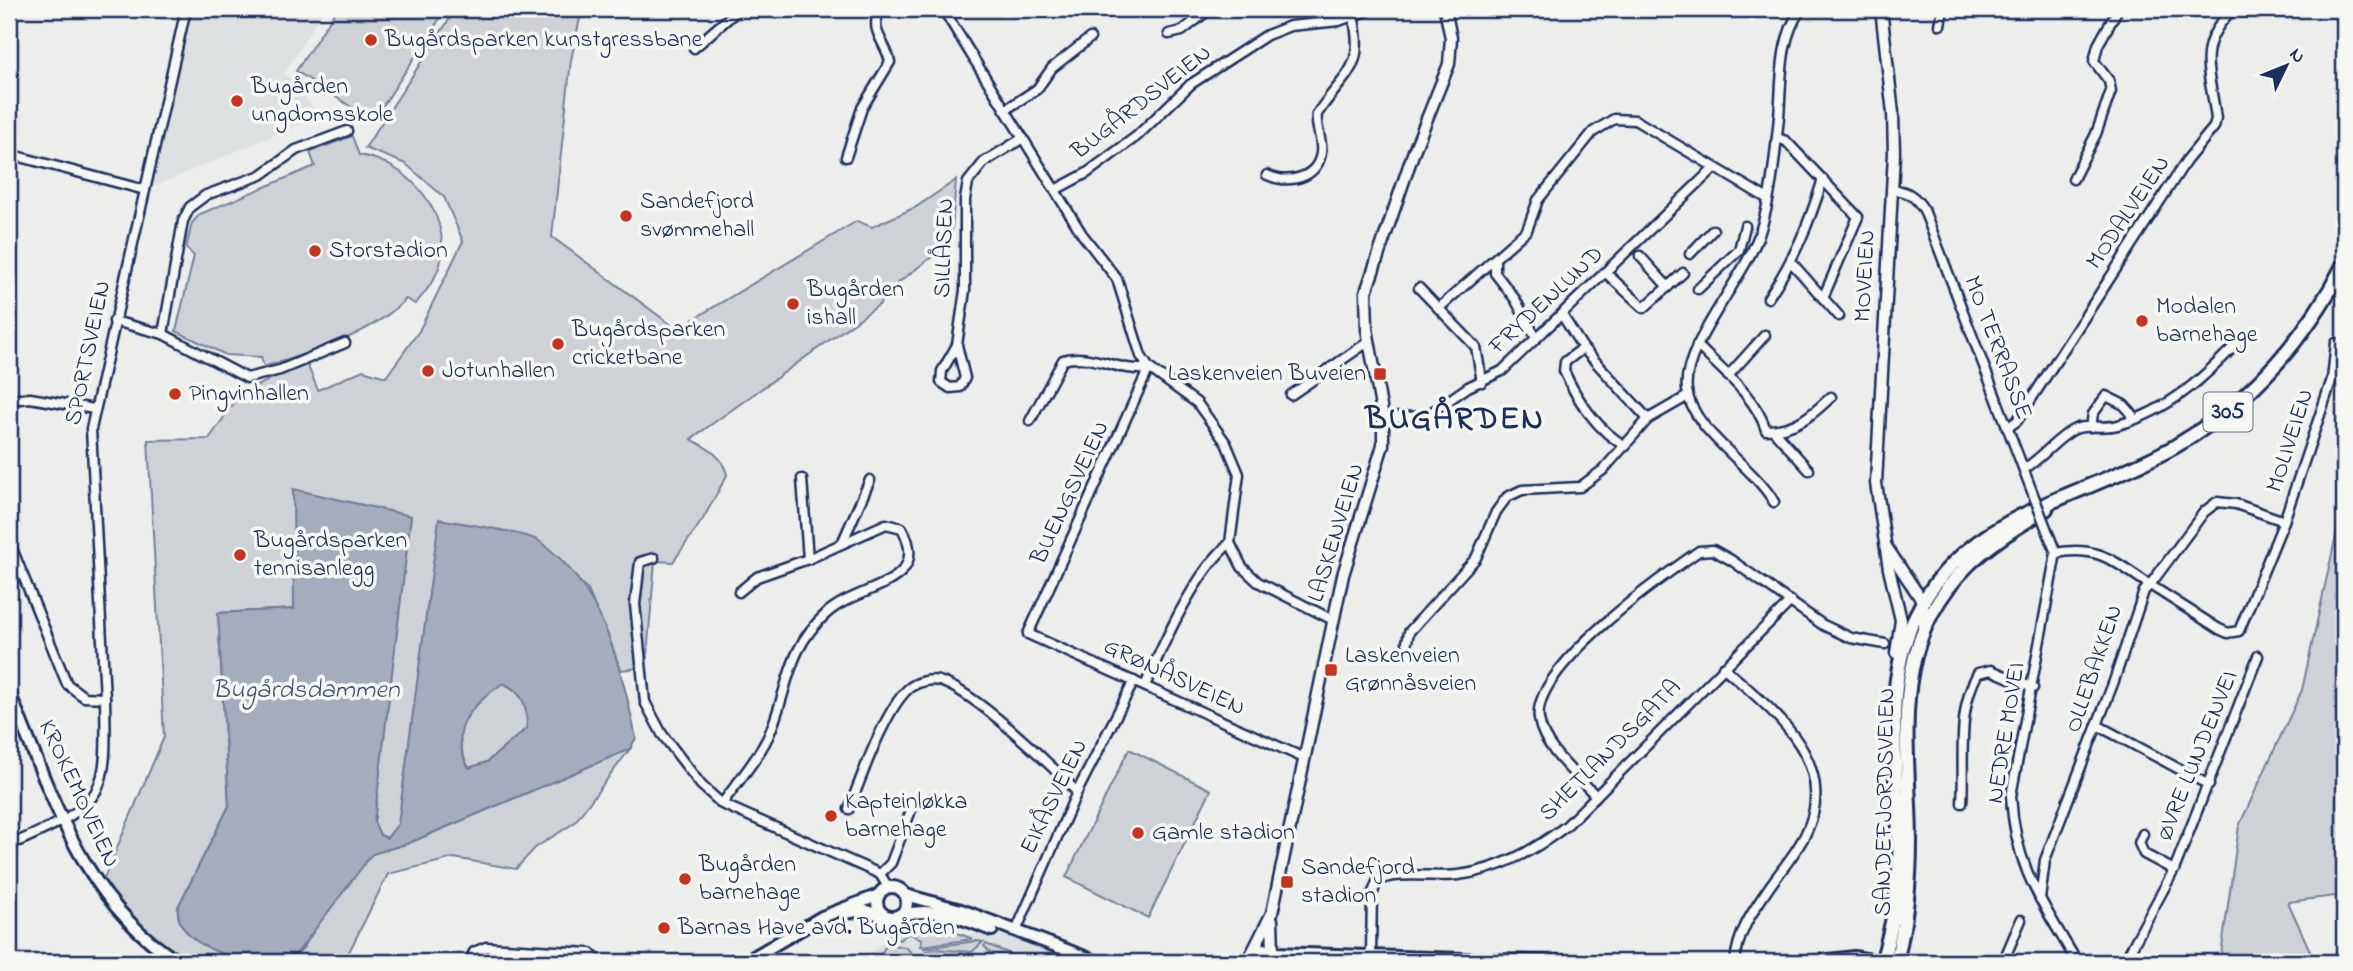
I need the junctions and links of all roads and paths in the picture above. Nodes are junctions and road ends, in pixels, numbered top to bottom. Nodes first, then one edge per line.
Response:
1 (186, 9) edge
2 (739, 9) edge
3 (882, 9) edge
4 (943, 9) edge
5 (1210, 9) edge
6 (1372, 9) edge
7 (1445, 9) edge
8 (1801, 9) edge
9 (1881, 9) edge
10 (1943, 9) edge
11 (2118, 9) edge
12 (2233, 9) edge
13 (1353, 16) junction
14 (1940, 25) dead end
15 (1169, 34) dead end
16 (1090, 38) dead end
17 (694, 48) dead end
18 (1005, 110) junction
19 (347, 131) dead end
20 (1023, 138) junction
21 (1777, 138) junction
22 (9, 154) edge
23 (846, 158) dead end
24 (1714, 168) junction
25 (1267, 175) dead end
26 (1823, 179) junction
27 (2073, 179) dead end
28 (1892, 189) junction
29 (145, 190) junction
30 (1055, 190) junction
31 (1768, 199) junction
32 (1745, 226) dead end
33 (1713, 230) dead end
34 (1690, 254) dead end
35 (1640, 256) dead end
36 (1495, 260) junction
37 (1792, 263) junction
38 (2344, 264) edge
39 (1606, 273) junction
40 (1684, 273) dead end
41 (1668, 287) junction
42 (1419, 288) dead end
43 (1698, 289) dead end
44 (1768, 298) dead end
45 (1823, 298) junction
46 (1439, 308) junction
47 (1562, 315) junction
48 (1839, 316) dead end
49 (114, 321) junction
50 (163, 334) junction
51 (1765, 335) dead end
52 (1536, 338) junction
53 (2241, 339) dead end
54 (1368, 342) junction
55 (345, 343) dead end
56 (2336, 343) dead end
57 (957, 345) junction
58 (1697, 345) junction
59 (1583, 348) junction
60 (1149, 368) junction
61 (1728, 376) junction
62 (1482, 382) junction
63 (1290, 395) dead end
64 (1688, 396) junction
65 (1831, 397) dead end
66 (9, 400) edge
67 (94, 409) junction
68 (1383, 418) junction
69 (1648, 419) junction
70 (2131, 420) junction
71 (1030, 421) dead end
72 (2091, 427) junction
73 (2007, 428) junction
74 (1773, 430) junction
75 (1626, 446) junction
76 (2024, 469) junction
77 (1810, 470) dead end
78 (802, 479) dead end
79 (870, 480) dead end
80 (2064, 498) junction
81 (1774, 502) dead end
82 (2284, 521) junction
83 (9, 541) edge
84 (843, 541) junction
85 (1230, 543) junction
86 (1885, 545) junction
87 (2056, 553) junction
88 (654, 558) dead end
89 (808, 559) junction
90 (2150, 584) junction
91 (739, 592) dead end
92 (1791, 601) junction
93 (1923, 602) junction
94 (1333, 620) junction
95 (1924, 628) junction
96 (1028, 635) joint
97 (1407, 642) dead end
98 (1885, 644) dead end
99 (2258, 656) dead end
100 (1723, 667) junction
101 (1134, 681) junction
102 (1145, 686) junction
103 (2033, 688) junction
104 (1894, 691) junction
105 (9, 692) edge
106 (105, 698) junction
107 (2097, 725) junction
108 (1304, 758) junction
109 (2209, 785) junction
110 (1077, 792) junction
111 (1595, 796) junction
112 (1962, 803) dead end
113 (722, 804) junction
114 (913, 805) dead end
115 (849, 809) dead end
116 (64, 821) junction
117 (2143, 834) dead end
118 (9, 836) edge
119 (2174, 870) junction
120 (880, 874) junction
121 (888, 887) junction
122 (878, 895) junction
123 (906, 895) junction
124 (2040, 899) junction
125 (1272, 913) junction
126 (901, 915) junction
127 (884, 916) junction
128 (822, 917) junction
129 (2021, 920) dead end
130 (1016, 931) junction
131 (1371, 954) junction
132 (1275, 956) edge
133 (1321, 956) junction
134 (1248, 959) edge
135 (179, 962) edge
136 (469, 962) edge
137 (599, 962) edge
138 (745, 962) edge
139 (1079, 962) edge
140 (1098, 962) edge
141 (1298, 962) edge
142 (1558, 962) edge
143 (1735, 962) edge
144 (1812, 962) edge
145 (1883, 962) edge
146 (1896, 962) edge
147 (2003, 962) edge
148 (2077, 962) edge
149 (2124, 962) edge

1 - 29 street, SPORTSVEIEN
2 - 17 street
3 - 23 street
4 - 18 street
5 - 15 street
6 - 13 street, BUGÅRDSVEIEN
7 - 54 street, LASKENVEIEN
8 - 21 street
9 - 28 street, MOVEIEN
10 - 14 street
11 - 27 street
12 - 73 street, MODALVEIEN
13 - 25 street
13 - 30 street, BUGÅRDSVEIEN
16 - 18 street
18 - 20 street
19 - 50 street
20 - 30 street
20 - 57 street, SILLÅSEN
21 - 26 street
21 - 31 street
22 - 29 street
24 - 31 street
24 - 36 street
24 - 39 street, FRYDENLUND
26 - 37 street
26 - 45 street
28 - 73 street, MO TERRASSE
28 - 86 street, MOVEIEN
29 - 49 street, SPORTSVEIEN
30 - 60 street
31 - 58 street
32 - 43 street
33 - 34 street
35 - 41 street
36 - 46 street
36 - 52 street
37 - 44 street
37 - 45 street
38 - 80 main road, SANDEFJORDSVEIEN / 305
39 - 41 street
39 - 47 street, FRYDENLUND
40 - 41 street
42 - 46 street
45 - 48 street
46 - 62 street
47 - 52 street, FRYDENLUND
47 - 59 street
49 - 50 street
49 - 67 street, SPORTSVEIEN
50 - 55 street
51 - 61 street
52 - 62 street, FRYDENLUND
53 - 70 street
54 - 63 street
54 - 68 street, LASKENVEIEN
56 - 82 street, MOLIVEIEN
57 - 57 street, SILLÅSEN
58 - 61 street
58 - 64 street
59 - 69 street
59 - 75 street
60 - 71 street
60 - 85 street
60 - 96 street, BUENGSVEIEN
61 - 74 street
62 - 68 street, FRYDENLUND
64 - 69 street
64 - 81 street
65 - 74 street
66 - 67 street
67 - 106 street, SPORTSVEIEN
68 - 94 street, LASKENVEIEN
69 - 75 street
70 - 72 street
70 - 72 street
72 - 76 street
73 - 76 street, MO TERRASSE
74 - 77 street
75 - 97 street
76 - 87 street, MO TERRASSE, bridge
78 - 89 street
79 - 84 street
80 - 93 main road, SANDEFJORDSVEIEN / 305
80 - 95 main road, SANDEFJORDSVEIEN / 305
82 - 90 street, MOLIVEIEN
82 - 90 street, OLLEBAKKEN
83 - 106 street
84 - 89 street
84 - 113 street
85 - 94 street
85 - 102 street
86 - 93 street, MOVEIEN
86 - 104 street, MOVEIEN
87 - 90 street
87 - 103 street, NEDRE MOVEI
88 - 113 street
89 - 91 street
90 - 107 street, OLLEBAKKEN
92 - 98 street
92 - 100 street, SHETLANDSGATA
92 - 111 street
93 - 95 street
93 - 104 main road, SANDEFJORDSVEIEN / 305
94 - 108 street, LASKENVEIEN
95 - 146 main road, SANDEFJORDSVEIEN / 305
96 - 101 street, GRØNÅSVEIEN
99 - 109 street, ØVRE LUNDENVEI
100 - 111 street, SHETLANDSGATA
100 - 143 street
101 - 102 street, GRØNÅSVEIEN
101 - 110 street, EIKÅSVEIEN
102 - 108 street, GRØNÅSVEIEN
103 - 112 street
103 - 124 street, NEDRE MOVEI
104 - 145 main road, SANDEFJORDSVEIEN / 305
105 - 116 main road, KROKEMOVEIEN
106 - 116 street, SPORTSVEIEN
107 - 109 street
107 - 124 street, OLLEBAKKEN
108 - 125 street, LASKENVEIEN
109 - 119 street, ØVRE LUNDENVEI
110 - 115 street
110 - 130 street, EIKÅSVEIEN
111 - 131 street, SHETLANDSGATA
113 - 120 street
114 - 120 street
116 - 118 street, SPORTSVEIEN
116 - 135 main road, KROKEMOVEIEN
117 - 119 street, ØVRE LUNDENVEI
119 - 149 street, ØVRE LUNDENVEI
120 - 121 street
121 - 122 main road
121 - 123 main road
122 - 127 main road
122 - 128 main road
123 - 126 main road
123 - 130 main road
124 - 148 street, NEDRE MOVEI
125 - 132 street, LASKENVEIEN
125 - 134 street, LASKENVEIEN
126 - 127 main road
126 - 139 main road
127 - 128 main road
128 - 138 main road
129 - 147 street
130 - 140 main road
131 - 133 main road
131 - 142 main road
132 - 133 main road
132 - 134 main road
133 - 141 main road
136 - 137 street
144 - 145 main road

